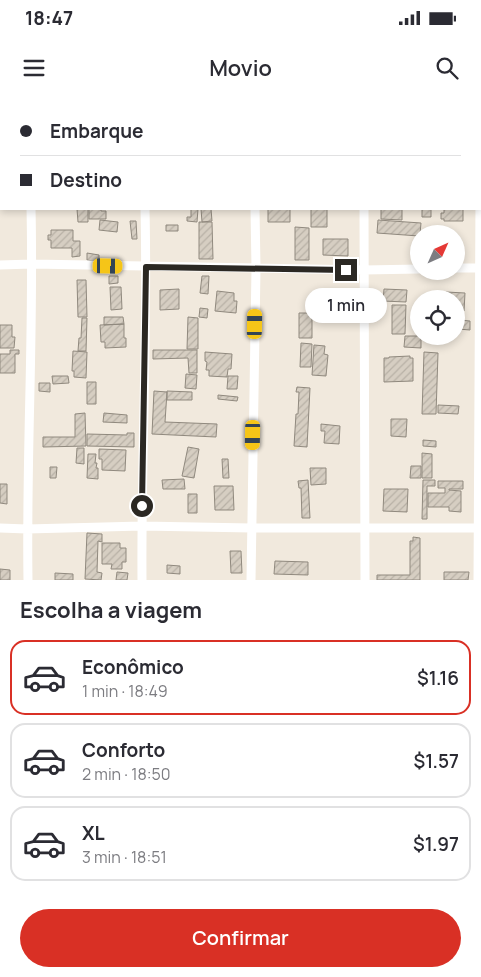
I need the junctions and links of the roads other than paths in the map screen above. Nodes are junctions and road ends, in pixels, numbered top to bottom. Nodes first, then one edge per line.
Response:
1 (31, 210) edge
2 (145, 210) edge
3 (255, 210) edge
4 (364, 210) edge
5 (480, 210) edge
6 (32, 264) junction
7 (0, 265) edge
8 (146, 267) junction
9 (256, 268) junction
10 (465, 268) edge
11 (481, 268) edge
12 (410, 269) edge
13 (364, 270) junction
14 (142, 526) junction
15 (0, 528) edge
16 (251, 528) junction
17 (366, 528) junction
18 (480, 528) edge
19 (27, 529) junction
20 (28, 580) edge
21 (142, 580) edge
22 (251, 580) edge
23 (365, 580) edge
24 (478, 580) edge

1 - 6 street
2 - 8 street
3 - 9 street
4 - 13 street
5 - 11 street
6 - 7 street
6 - 8 street
6 - 19 street
8 - 9 street
8 - 14 street
9 - 13 street
9 - 16 street
10 - 11 street
11 - 18 street
12 - 13 street
13 - 17 street
14 - 16 street
14 - 19 street
14 - 21 street
15 - 19 street
16 - 17 street
16 - 22 street
17 - 18 street
17 - 23 street
18 - 24 street
19 - 20 street

